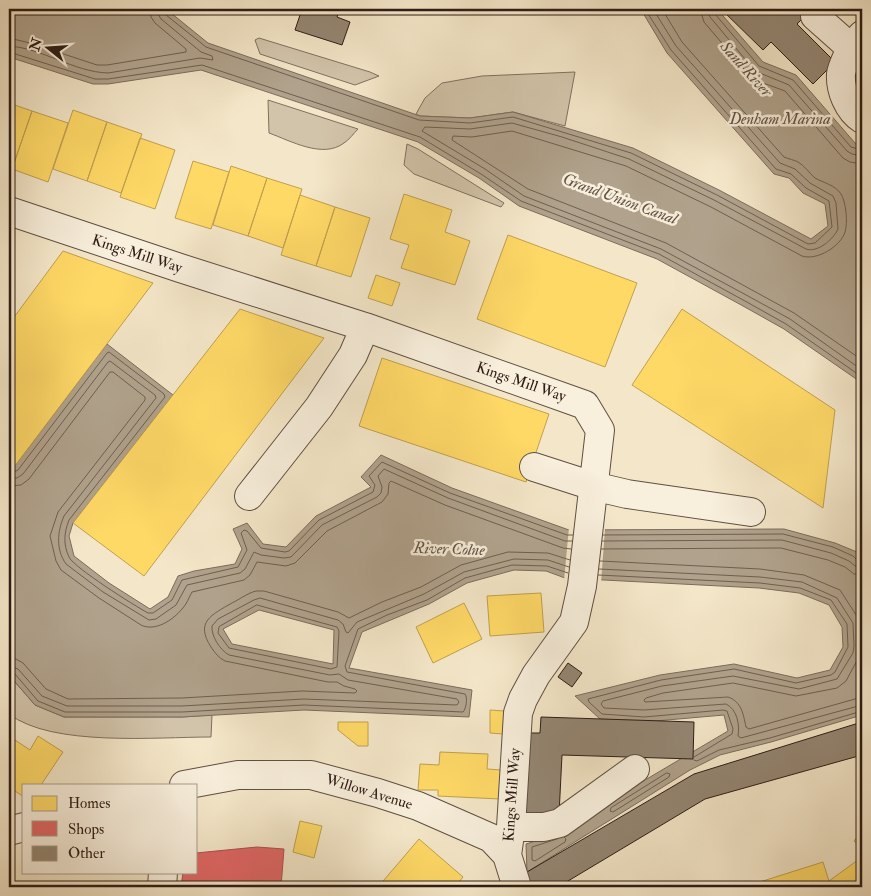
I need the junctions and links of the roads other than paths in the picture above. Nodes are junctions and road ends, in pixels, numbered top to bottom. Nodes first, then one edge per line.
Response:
1 (815, 16) dead end
2 (857, 41) edge
3 (862, 119) edge
4 (9, 211) edge
5 (365, 327) junction
6 (534, 467) dead end
7 (593, 486) junction
8 (249, 496) dead end
9 (751, 512) dead end
10 (635, 769) dead end
11 (189, 784) edge
12 (511, 827) junction
13 (22, 828) edge
14 (9, 831) edge
15 (507, 855) junction
16 (163, 874) edge
17 (162, 887) edge
18 (517, 887) edge

1 - 2 street
2 - 3 street
4 - 5 street, Kings Mill Way
5 - 7 street, Kings Mill Way
5 - 8 street
6 - 7 street
7 - 9 street
7 - 12 street, Kings Mill Way
10 - 12 street
11 - 15 street, Willow Avenue
12 - 15 street, Kings Mill Way
13 - 14 street
15 - 18 street, Willow Avenue
16 - 17 street

